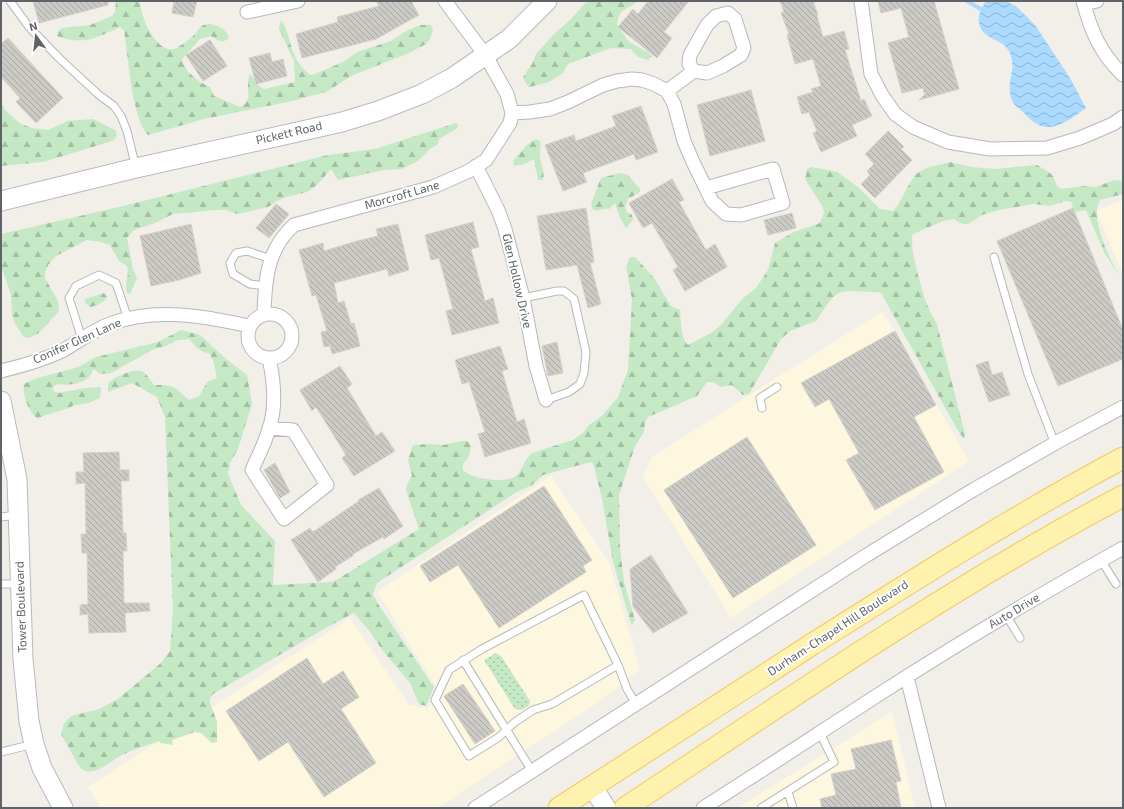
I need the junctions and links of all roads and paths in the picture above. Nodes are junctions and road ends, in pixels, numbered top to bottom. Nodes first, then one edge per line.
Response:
1 (10, 1) edge
2 (298, 1) edge
3 (444, 1) edge
4 (547, 1) edge
5 (861, 1) edge
6 (1088, 2) edge
7 (247, 12) dead end
8 (486, 56) junction
9 (694, 71) junction
10 (1123, 75) edge
11 (667, 91) junction
12 (512, 113) junction
13 (1123, 117) edge
14 (476, 166) junction
15 (136, 168) junction
16 (706, 188) junction
17 (1, 201) edge
18 (994, 257) dead end
19 (271, 259) junction
20 (265, 286) junction
21 (523, 298) junction
22 (264, 314) junction
23 (128, 319) junction
24 (249, 326) junction
25 (82, 339) junction
26 (269, 358) junction
27 (1, 371) edge
28 (777, 387) dead end
29 (546, 400) joint
30 (1, 401) edge
31 (762, 408) dead end
32 (1123, 408) edge
33 (270, 428) junction
34 (1055, 444) junction
35 (1123, 458) edge
36 (1123, 496) edge
37 (10, 516) edge
38 (1123, 548) edge
39 (1101, 560) junction
40 (1, 584) edge
41 (21, 584) junction
42 (1116, 584) dead end
43 (1006, 615) junction
44 (1020, 638) dead end
45 (464, 660) junction
46 (618, 664) junction
47 (907, 677) junction
48 (636, 704) junction
49 (506, 730) junction
50 (820, 733) junction
51 (34, 744) junction
52 (1, 752) edge
53 (532, 771) junction
54 (592, 786) junction
55 (788, 792) junction
56 (63, 808) edge
57 (475, 808) edge
58 (559, 808) edge
59 (606, 808) edge
60 (625, 808) edge
61 (703, 808) edge
62 (761, 808) edge
63 (793, 808) edge
64 (939, 808) edge

1 - 15 lane
2 - 7 street
3 - 8 street
4 - 8 street, Pickett Road
5 - 13 street
6 - 10 street
8 - 12 street
8 - 15 street, Pickett Road
9 - 9 street
9 - 11 street
11 - 12 street
11 - 16 street
12 - 14 street, Morcroft Lane
14 - 19 street, Morcroft Lane
14 - 21 street, Glen Hollow Drive
15 - 17 street, Pickett Road
16 - 16 street
18 - 34 lane
19 - 20 street, Morcroft Lane
19 - 20 lane
20 - 22 street, Morcroft Lane
21 - 29 street, Glen Hollow Drive
21 - 29 lane
22 - 24 street
22 - 26 street
23 - 24 street, Conifer Glen Lane
23 - 25 street, Conifer Glen Lane
23 - 25 lane
24 - 26 street
25 - 27 street, Conifer Glen Lane
26 - 33 street
28 - 31 lane
30 - 37 street, Tower Boulevard
32 - 34 street
33 - 33 street
34 - 48 street
35 - 54 main road, Durham-Chapel Hill Boulevard
36 - 60 main road
37 - 41 street, Tower Boulevard
38 - 39 street, Auto Drive
39 - 42 lane
39 - 43 street, Auto Drive
40 - 41 lane
41 - 51 street, Tower Boulevard
43 - 44 lane
43 - 47 street, Auto Drive
45 - 46 lane
45 - 49 lane
45 - 49 lane
46 - 48 lane
46 - 49 lane
47 - 50 street, Auto Drive
47 - 64 street
48 - 53 street
49 - 53 lane
50 - 55 lane
50 - 61 street, Auto Drive
51 - 52 lane
51 - 56 street, Tower Boulevard
53 - 57 street
54 - 58 main road, Durham-Chapel Hill Boulevard
54 - 59 street
55 - 62 lane
55 - 63 lane

